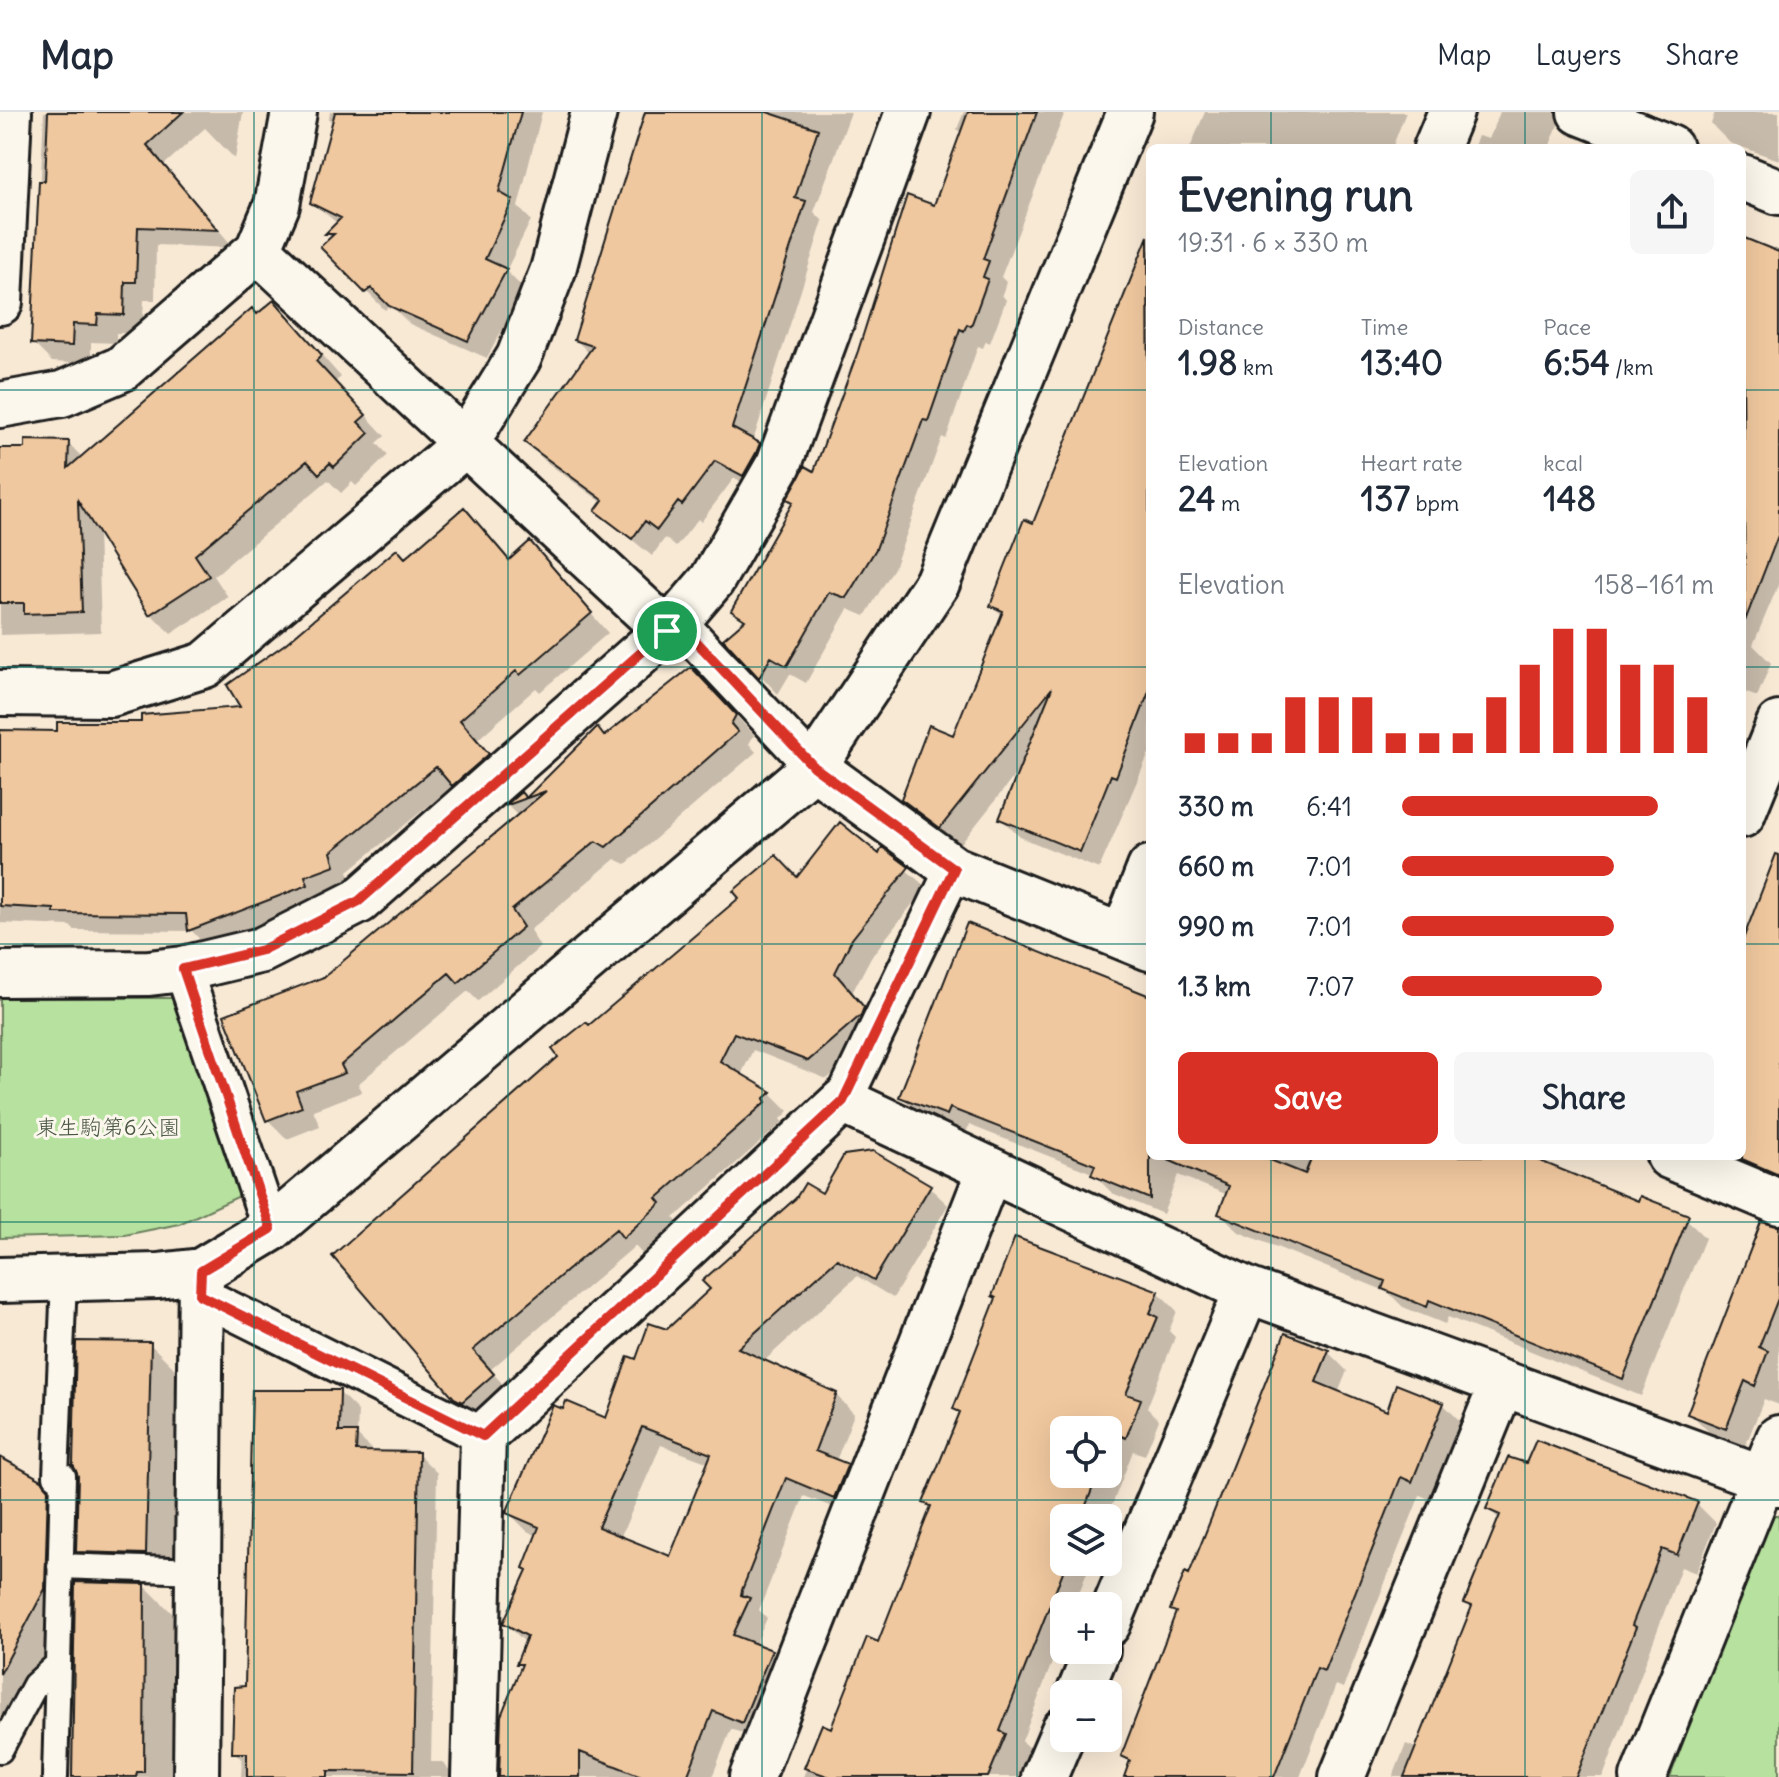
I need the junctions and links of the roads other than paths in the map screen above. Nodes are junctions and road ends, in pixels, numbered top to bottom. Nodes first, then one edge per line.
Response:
1 (9, 112) edge
2 (294, 112) edge
3 (594, 112) edge
4 (908, 112) edge
5 (1130, 112) edge
6 (1451, 112) edge
7 (1580, 112) edge
8 (1438, 144) edge
9 (1660, 144) edge
10 (1746, 179) edge
11 (1779, 192) edge
12 (258, 250) junction
13 (0, 302) edge
14 (0, 405) edge
15 (466, 443) junction
16 (672, 626) junction
17 (0, 693) edge
18 (1779, 724) edge
19 (814, 767) junction
20 (1746, 805) edge
21 (954, 869) junction
22 (1146, 889) edge
23 (1136, 942) edge
24 (183, 969) junction
25 (0, 974) edge
26 (843, 1101) junction
27 (1679, 1160) edge
28 (989, 1171) junction
29 (1779, 1202) edge
30 (271, 1229) junction
31 (64, 1279) junction
32 (0, 1280) edge
33 (201, 1283) junction
34 (1247, 1290) junction
35 (1502, 1384) junction
36 (483, 1436) junction
37 (1779, 1438) edge
38 (1771, 1481) edge
39 (60, 1566) junction
40 (198, 1571) junction
41 (1121, 1592) edge
42 (57, 1665) junction
43 (0, 1750) edge
44 (1055, 1752) edge
45 (55, 1777) edge
46 (196, 1777) edge
47 (474, 1777) edge
48 (752, 1777) edge
49 (1044, 1777) edge
50 (1342, 1777) edge
51 (1643, 1777) edge

1 - 13 street
2 - 12 street
3 - 15 street
4 - 16 street
5 - 19 street
6 - 8 street
7 - 9 street
10 - 11 street
12 - 14 street
12 - 15 street
15 - 16 street
15 - 17 street
16 - 19 street
16 - 24 street
18 - 20 street
19 - 21 street
19 - 30 street
21 - 23 street
21 - 26 street
22 - 23 street
24 - 25 street
24 - 30 street
26 - 28 street
26 - 36 street
27 - 29 street
28 - 34 street
28 - 48 street
30 - 33 street
31 - 32 street
31 - 33 street
31 - 39 lane
33 - 36 street
33 - 40 street
34 - 35 street
34 - 41 street
35 - 38 street
35 - 50 street
36 - 47 street
37 - 38 street
38 - 51 street
39 - 40 lane
39 - 42 lane
40 - 46 street
42 - 43 lane
42 - 45 lane
44 - 49 street

